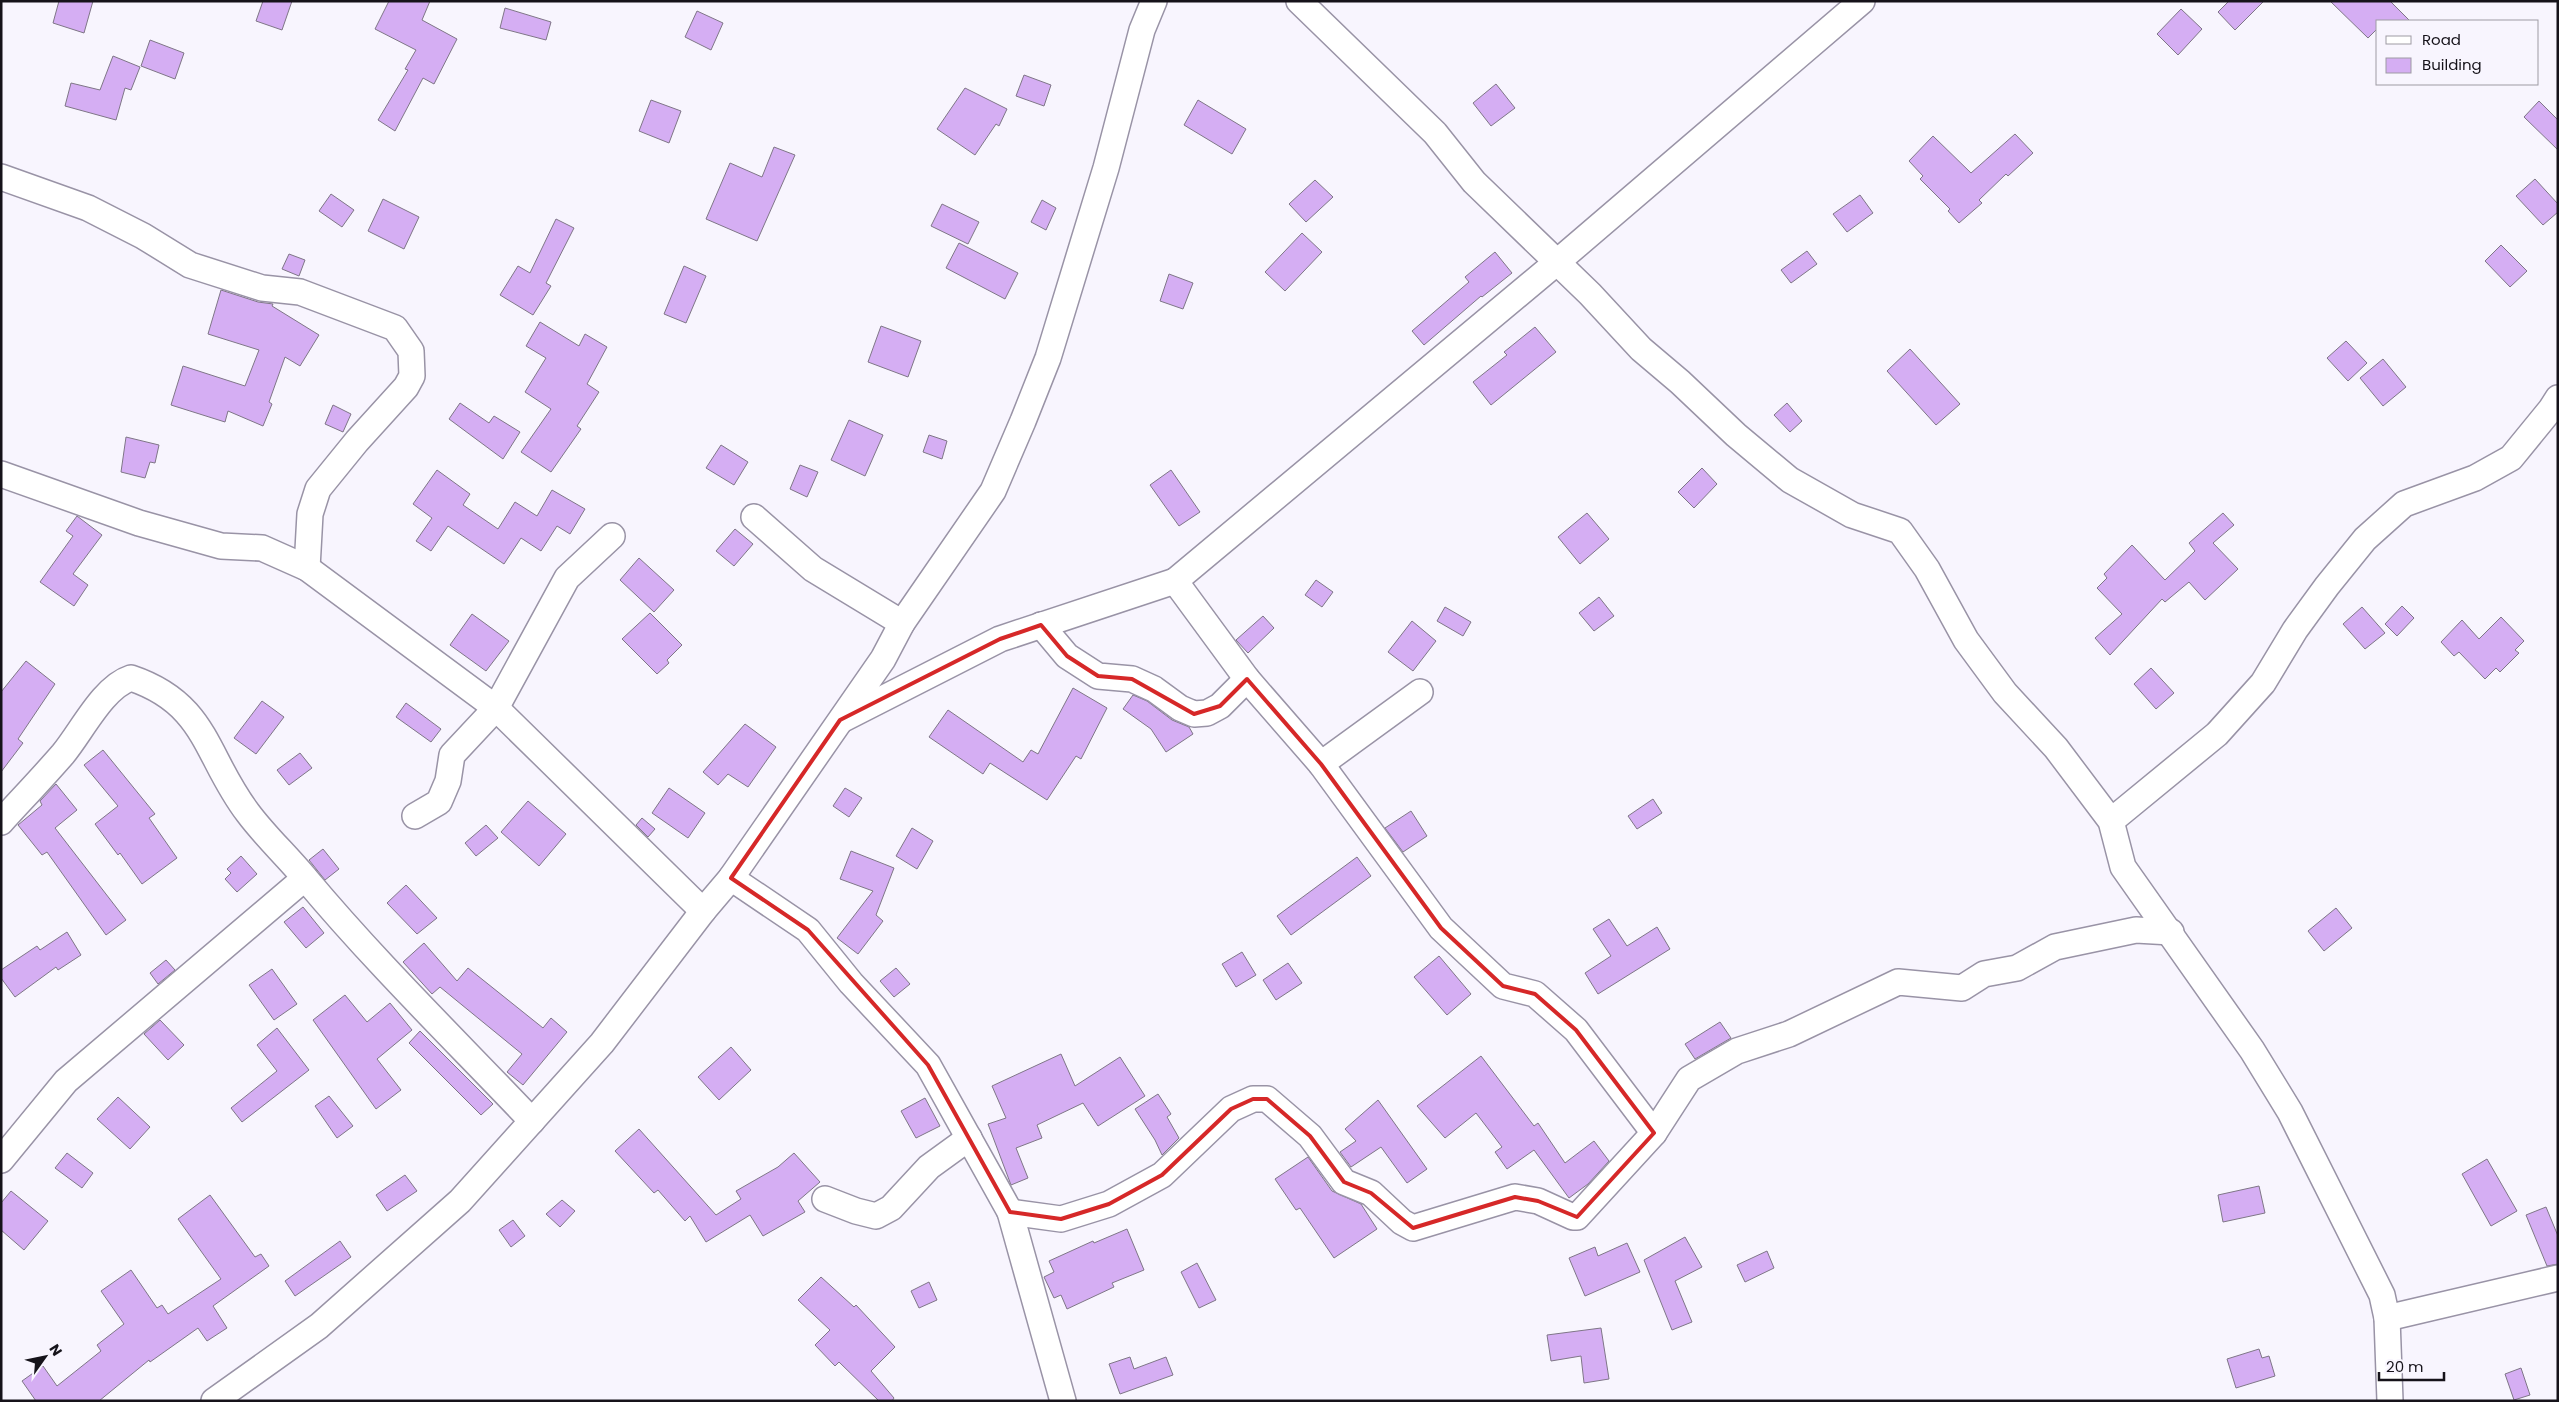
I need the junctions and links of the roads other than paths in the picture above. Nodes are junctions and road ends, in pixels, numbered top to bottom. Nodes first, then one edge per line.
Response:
1 (1154, 1) edge
2 (1299, 1) edge
3 (1862, 1) edge
4 (1, 176) edge
5 (1556, 263) junction
6 (2558, 398) edge
7 (1, 474) edge
8 (754, 517) dead end
9 (612, 536) dead end
10 (307, 568) junction
11 (1174, 581) junction
12 (902, 623) junction
13 (1041, 625) junction
14 (1248, 679) junction
15 (1420, 692) dead end
16 (496, 708) junction
17 (840, 720) junction
18 (1321, 764) junction
19 (415, 816) dead end
20 (2111, 821) junction
21 (1, 822) edge
22 (305, 878) junction
23 (731, 878) junction
24 (703, 911) junction
25 (2171, 932) junction
26 (532, 1122) junction
27 (1654, 1133) junction
28 (969, 1138) junction
29 (1, 1160) edge
30 (825, 1199) dead end
31 (1010, 1212) junction
32 (2558, 1278) edge
33 (2387, 1318) junction
34 (214, 1401) edge
35 (1063, 1401) edge
36 (2390, 1401) edge

1 - 12 street
2 - 5 street
3 - 5 street
4 - 10 street
5 - 11 street
5 - 20 street
6 - 20 street
7 - 10 street
8 - 12 street
9 - 16 street
10 - 16 street
11 - 13 street
11 - 14 street
12 - 17 street
13 - 14 street
13 - 17 street
14 - 18 street
15 - 18 street
16 - 19 street
16 - 24 street
17 - 23 street
18 - 27 street
20 - 25 street
21 - 22 street
22 - 26 street
22 - 29 street
23 - 24 street
23 - 28 street
24 - 26 street
25 - 27 street
25 - 33 street
26 - 34 street
27 - 31 street
28 - 30 street
28 - 31 street
31 - 35 street
32 - 33 street
33 - 36 street

